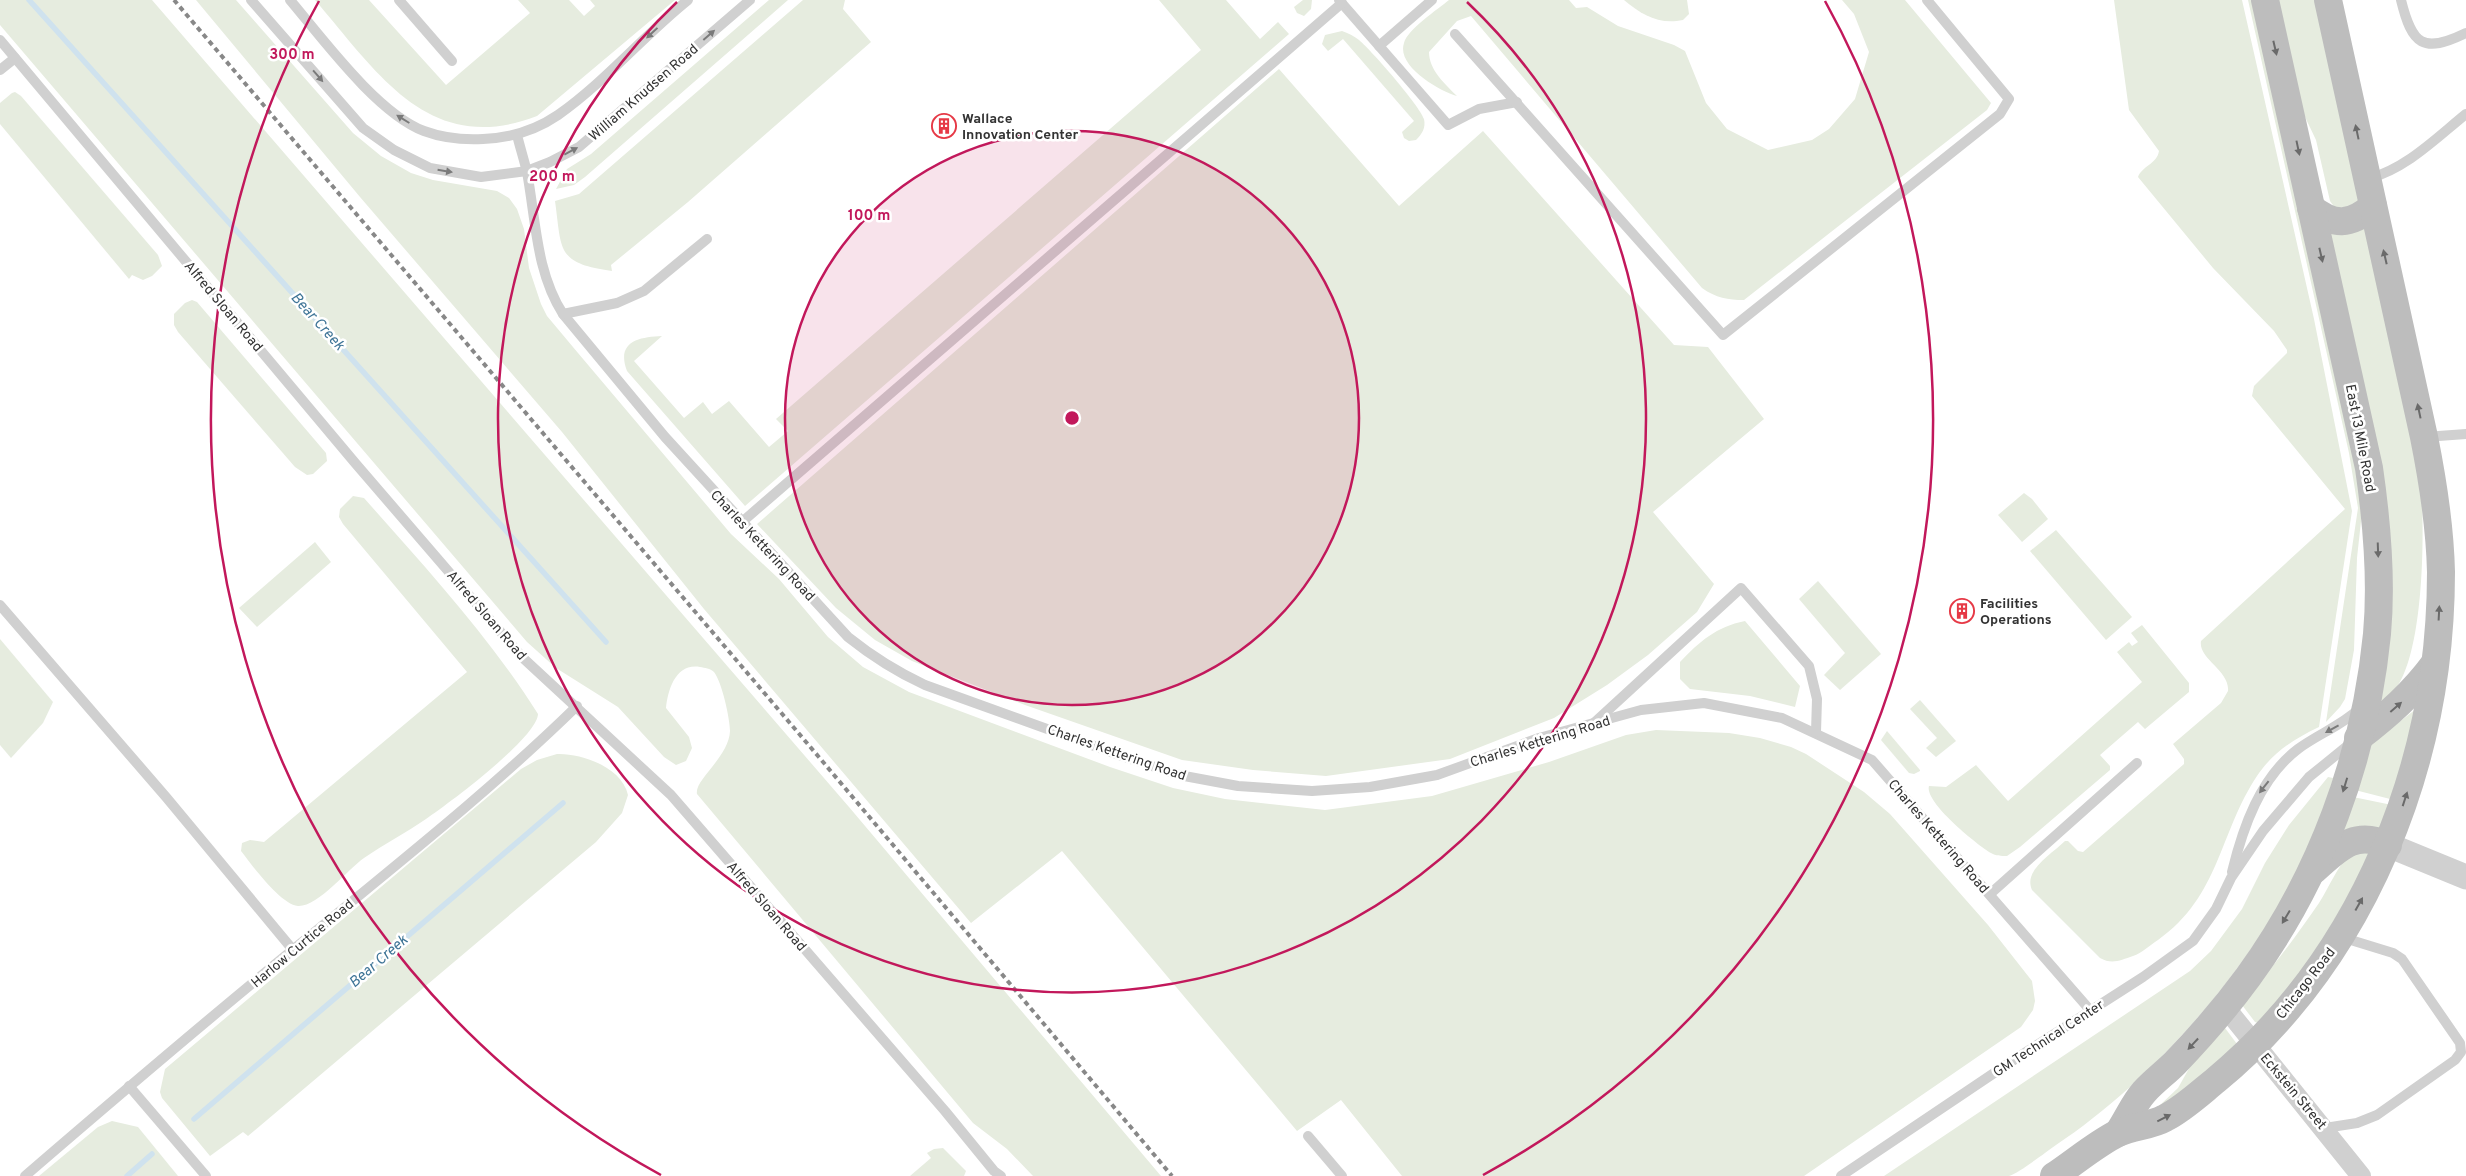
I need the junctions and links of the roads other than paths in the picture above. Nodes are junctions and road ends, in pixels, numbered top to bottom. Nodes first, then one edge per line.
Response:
1 (251, 0) edge
2 (290, 0) edge
3 (399, 0) edge
4 (688, 0) edge
5 (1432, 0) edge
6 (1928, 0) edge
7 (2265, 0) edge
8 (2328, 0) edge
9 (2401, 0) edge
10 (1340, 1) edge
11 (745, 2) edge
12 (2466, 33) edge
13 (1455, 34) dead end
14 (0, 40) edge
15 (1379, 46) junction
16 (15, 58) junction
17 (452, 61) dead end
18 (0, 70) edge
19 (1517, 102) junction
20 (2466, 114) edge
21 (517, 135) junction
22 (526, 171) junction
23 (2367, 180) junction
24 (2373, 206) junction
25 (2311, 208) junction
26 (707, 239) dead end
27 (563, 314) junction
28 (2466, 434) edge
29 (2424, 437) junction
30 (742, 522) junction
31 (0, 606) edge
32 (2436, 661) junction
33 (2366, 703) junction
34 (577, 706) junction
35 (1592, 725) junction
36 (1816, 732) junction
37 (2358, 738) junction
38 (2137, 763) dead end
39 (2388, 845) junction
40 (2310, 874) junction
41 (2466, 877) edge
42 (2231, 878) junction
43 (1990, 894) junction
44 (2340, 937) junction
45 (292, 950) junction
46 (2224, 1007) junction
47 (2090, 1010) junction
48 (2255, 1044) junction
49 (2463, 1054) edge
50 (129, 1086) junction
51 (2324, 1128) junction
52 (2118, 1133) junction
53 (1308, 1136) dead end
54 (995, 1175) edge
55 (24, 1176) edge
56 (206, 1176) edge
57 (1342, 1176) edge
58 (1841, 1176) edge
59 (2054, 1176) edge
60 (2361, 1176) edge

1 -> 22 lane
21 -> 2 lane
3 - 17 lane
4 -> 21 lane
5 - 15 lane
6 - 19 lane
7 -> 25 main road, East 13 Mile Road
23 -> 8 main road
9 - 12 lane
10 - 15 lane
10 - 30 lane
22 -> 11 lane, William Knudsen Road
13 - 19 lane
14 - 16 lane, Alfred Sloan Road
15 - 19 lane
16 - 18 lane
16 - 34 lane, Alfred Sloan Road
20 - 23 lane
21 - 22 lane, Charles Kettering Road
22 - 27 lane, Charles Kettering Road
23 - 24 main road
24 - 25 main road
29 -> 24 main road
25 -> 33 main road, East 13 Mile Road
26 - 27 lane
27 - 30 lane, Charles Kettering Road
28 - 29 lane
32 -> 29 main road
30 - 35 lane, Charles Kettering Road
31 - 45 lane
37 -> 32 main road
39 -> 32 main road
33 - 37 main road, East 13 Mile Road
33 -> 42 lane, GM Technical Center
34 - 45 lane, Harlow Curtice Road
34 - 54 lane, Alfred Sloan Road
35 - 36 lane, Charles Kettering Road
35 - 36 lane
36 - 43 lane, Charles Kettering Road
37 -> 40 main road, East 13 Mile Road
37 - 42 lane, GM Technical Center
38 - 43 lane
39 - 40 main road
39 - 41 street
44 -> 39 main road, Chicago Road
40 -> 46 main road, Chicago Road
42 - 47 lane, GM Technical Center
43 - 47 lane, Charles Kettering Road
44 - 48 main road, Chicago Road
44 - 49 lane
45 - 50 lane, Harlow Curtice Road
46 - 48 street, Eckstein Street
46 -> 52 main road, Chicago Road
47 - 58 lane, GM Technical Center
48 - 51 street, Eckstein Street
52 -> 48 main road, Chicago Road
49 - 51 lane
50 - 55 lane, Harlow Curtice Road
50 - 56 lane
51 - 60 street, Eckstein Street
52 - 59 main road, Chicago Road
53 - 57 lane

